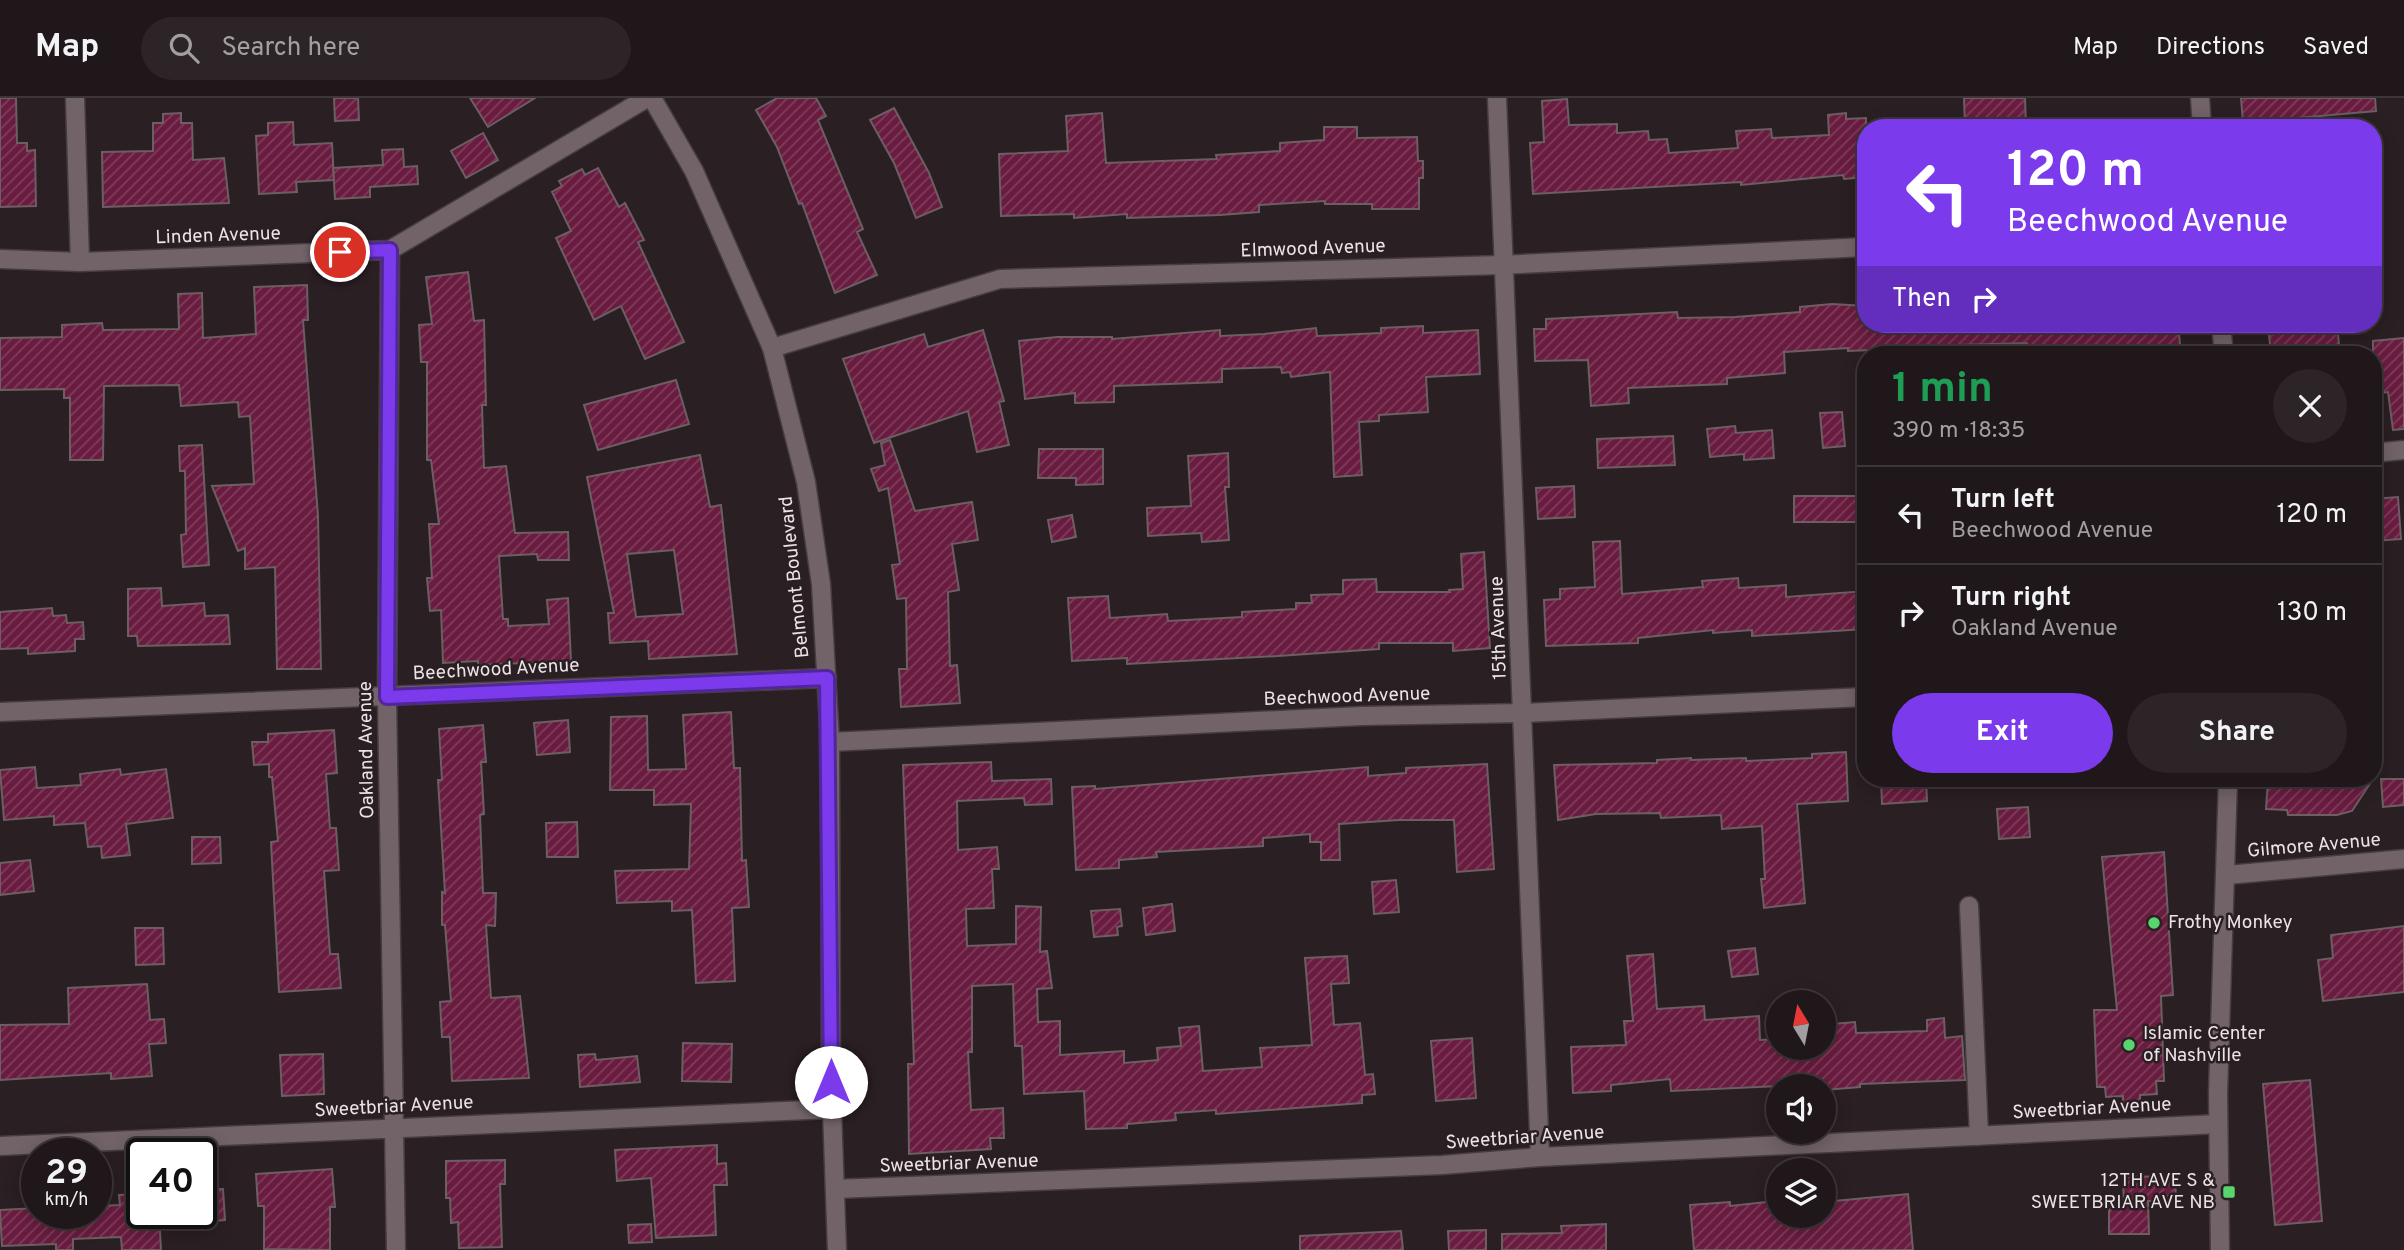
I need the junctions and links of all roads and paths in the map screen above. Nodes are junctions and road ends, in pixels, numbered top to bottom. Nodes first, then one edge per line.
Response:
1 (75, 98) edge
2 (650, 98) edge
3 (1497, 98) edge
4 (2200, 98) edge
5 (2201, 119) edge
6 (1857, 247) edge
7 (390, 250) junction
8 (0, 259) edge
9 (80, 262) junction
10 (1502, 265) junction
11 (772, 348) junction
12 (2404, 450) edge
13 (2382, 452) edge
14 (827, 678) junction
15 (387, 697) junction
16 (1857, 697) edge
17 (0, 712) edge
18 (1523, 713) junction
19 (830, 742) junction
20 (2228, 787) edge
21 (2404, 859) edge
22 (2227, 875) junction
23 (1969, 906) dead end
24 (832, 1109) junction
25 (2218, 1125) junction
26 (393, 1128) junction
27 (1979, 1136) junction
28 (0, 1146) edge
29 (1540, 1157) junction
30 (835, 1189) junction
31 (396, 1250) edge
32 (837, 1250) edge
33 (2220, 1250) edge

1 - 9 street
2 - 7 street, Linden Avenue
2 - 11 street, Belmont Boulevard
3 - 10 street, 15th Avenue
4 - 5 street
6 - 10 street, Elmwood Avenue
7 - 9 street, Linden Avenue
7 - 15 street, Oakland Avenue
8 - 9 street, Linden Avenue
10 - 11 street, Elmwood Avenue
10 - 18 street, 15th Avenue
11 - 14 street, Belmont Boulevard
12 - 13 street
14 - 15 street, Beechwood Avenue
14 - 19 street, Belmont Boulevard
15 - 17 street, Beechwood Avenue
15 - 26 street, Oakland Avenue
16 - 18 street, Beechwood Avenue
18 - 19 street, Beechwood Avenue
18 - 29 street, 15th Avenue
19 - 24 street, Belmont Boulevard
20 - 22 street
21 - 22 street, Gilmore Avenue
22 - 25 street
23 - 27 street
24 - 26 street, Sweetbriar Avenue
24 - 30 street, Belmont Boulevard
25 - 27 street, Sweetbriar Avenue
25 - 33 street
26 - 28 street, Sweetbriar Avenue
26 - 31 street, Oakland Avenue
27 - 29 street, Sweetbriar Avenue
29 - 30 street, Sweetbriar Avenue
30 - 32 street, Belmont Boulevard

